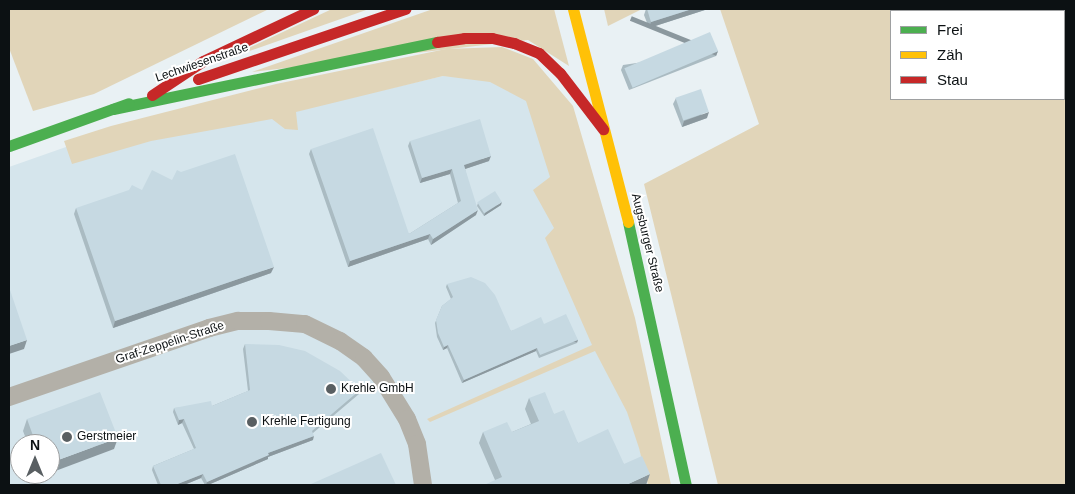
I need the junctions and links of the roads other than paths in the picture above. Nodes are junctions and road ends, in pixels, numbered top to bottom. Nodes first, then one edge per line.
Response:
1 (313, 9) edge
2 (405, 9) edge
3 (573, 9) edge
4 (152, 94) junction
5 (113, 109) junction
6 (603, 128) junction
7 (9, 146) edge
8 (9, 397) edge
9 (423, 485) edge
10 (686, 485) edge

1 - 4 main road
2 - 4 main road, Lechwiesenstraße
3 - 6 main road, Augsburger Straße
4 - 5 main road, Lechwiesenstraße
5 - 6 main road
5 - 7 main road, Lechwiesenstraße
6 - 10 main road, Augsburger Straße
8 - 9 street, Graf-Zeppelin-Straße

